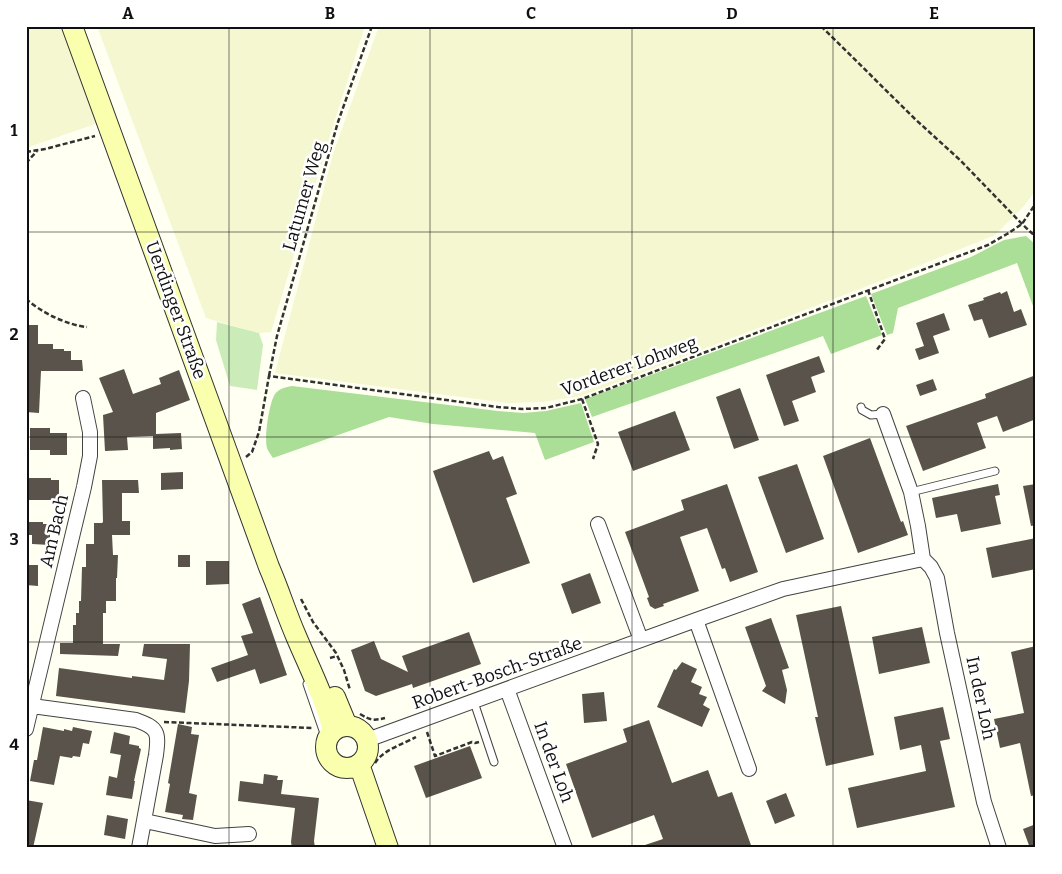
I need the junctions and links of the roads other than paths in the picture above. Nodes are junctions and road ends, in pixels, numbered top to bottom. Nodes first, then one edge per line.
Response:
1 (72, 26) edge
2 (83, 398) dead end
3 (861, 407) dead end
4 (883, 414) joint
5 (995, 471) dead end
6 (911, 492) junction
7 (598, 524) dead end
8 (923, 559) junction
9 (280, 594) junction
10 (696, 620) junction
11 (641, 640) junction
12 (298, 642) junction
13 (502, 691) junction
14 (474, 702) junction
15 (32, 706) junction
16 (26, 729) edge
17 (332, 731) junction
18 (367, 740) junction
19 (494, 762) dead end
20 (353, 766) junction
21 (749, 769) dead end
22 (145, 821) junction
23 (249, 834) dead end
24 (139, 848) edge
25 (376, 848) edge
26 (388, 848) edge
27 (565, 848) edge
28 (999, 848) edge

1 - 9 street, Uerdinger Straße
2 - 15 street, Am Bach
3 - 4 lane
4 - 6 street
5 - 6 lane
6 - 8 street
7 - 11 street
8 - 10 street, Robert-Bosch-Straße
8 - 28 street, In der Loh
9 - 12 street, Uerdinger Straße
9 - 17 street, Uerdinger Straße
10 - 11 street, Robert-Bosch-Straße
10 - 21 street
11 - 13 street, Robert-Bosch-Straße
12 - 17 street, Uerdinger Straße
12 - 17 lane
13 - 14 street, Robert-Bosch-Straße
13 - 27 street, In der Loh
14 - 18 street, Robert-Bosch-Straße
14 - 19 lane
15 - 16 street, Am Bach
15 - 22 street
17 - 18 street
17 - 20 street, Uerdinger Straße
18 - 20 street
20 - 25 street
20 - 26 street
22 - 23 street
22 - 24 street

